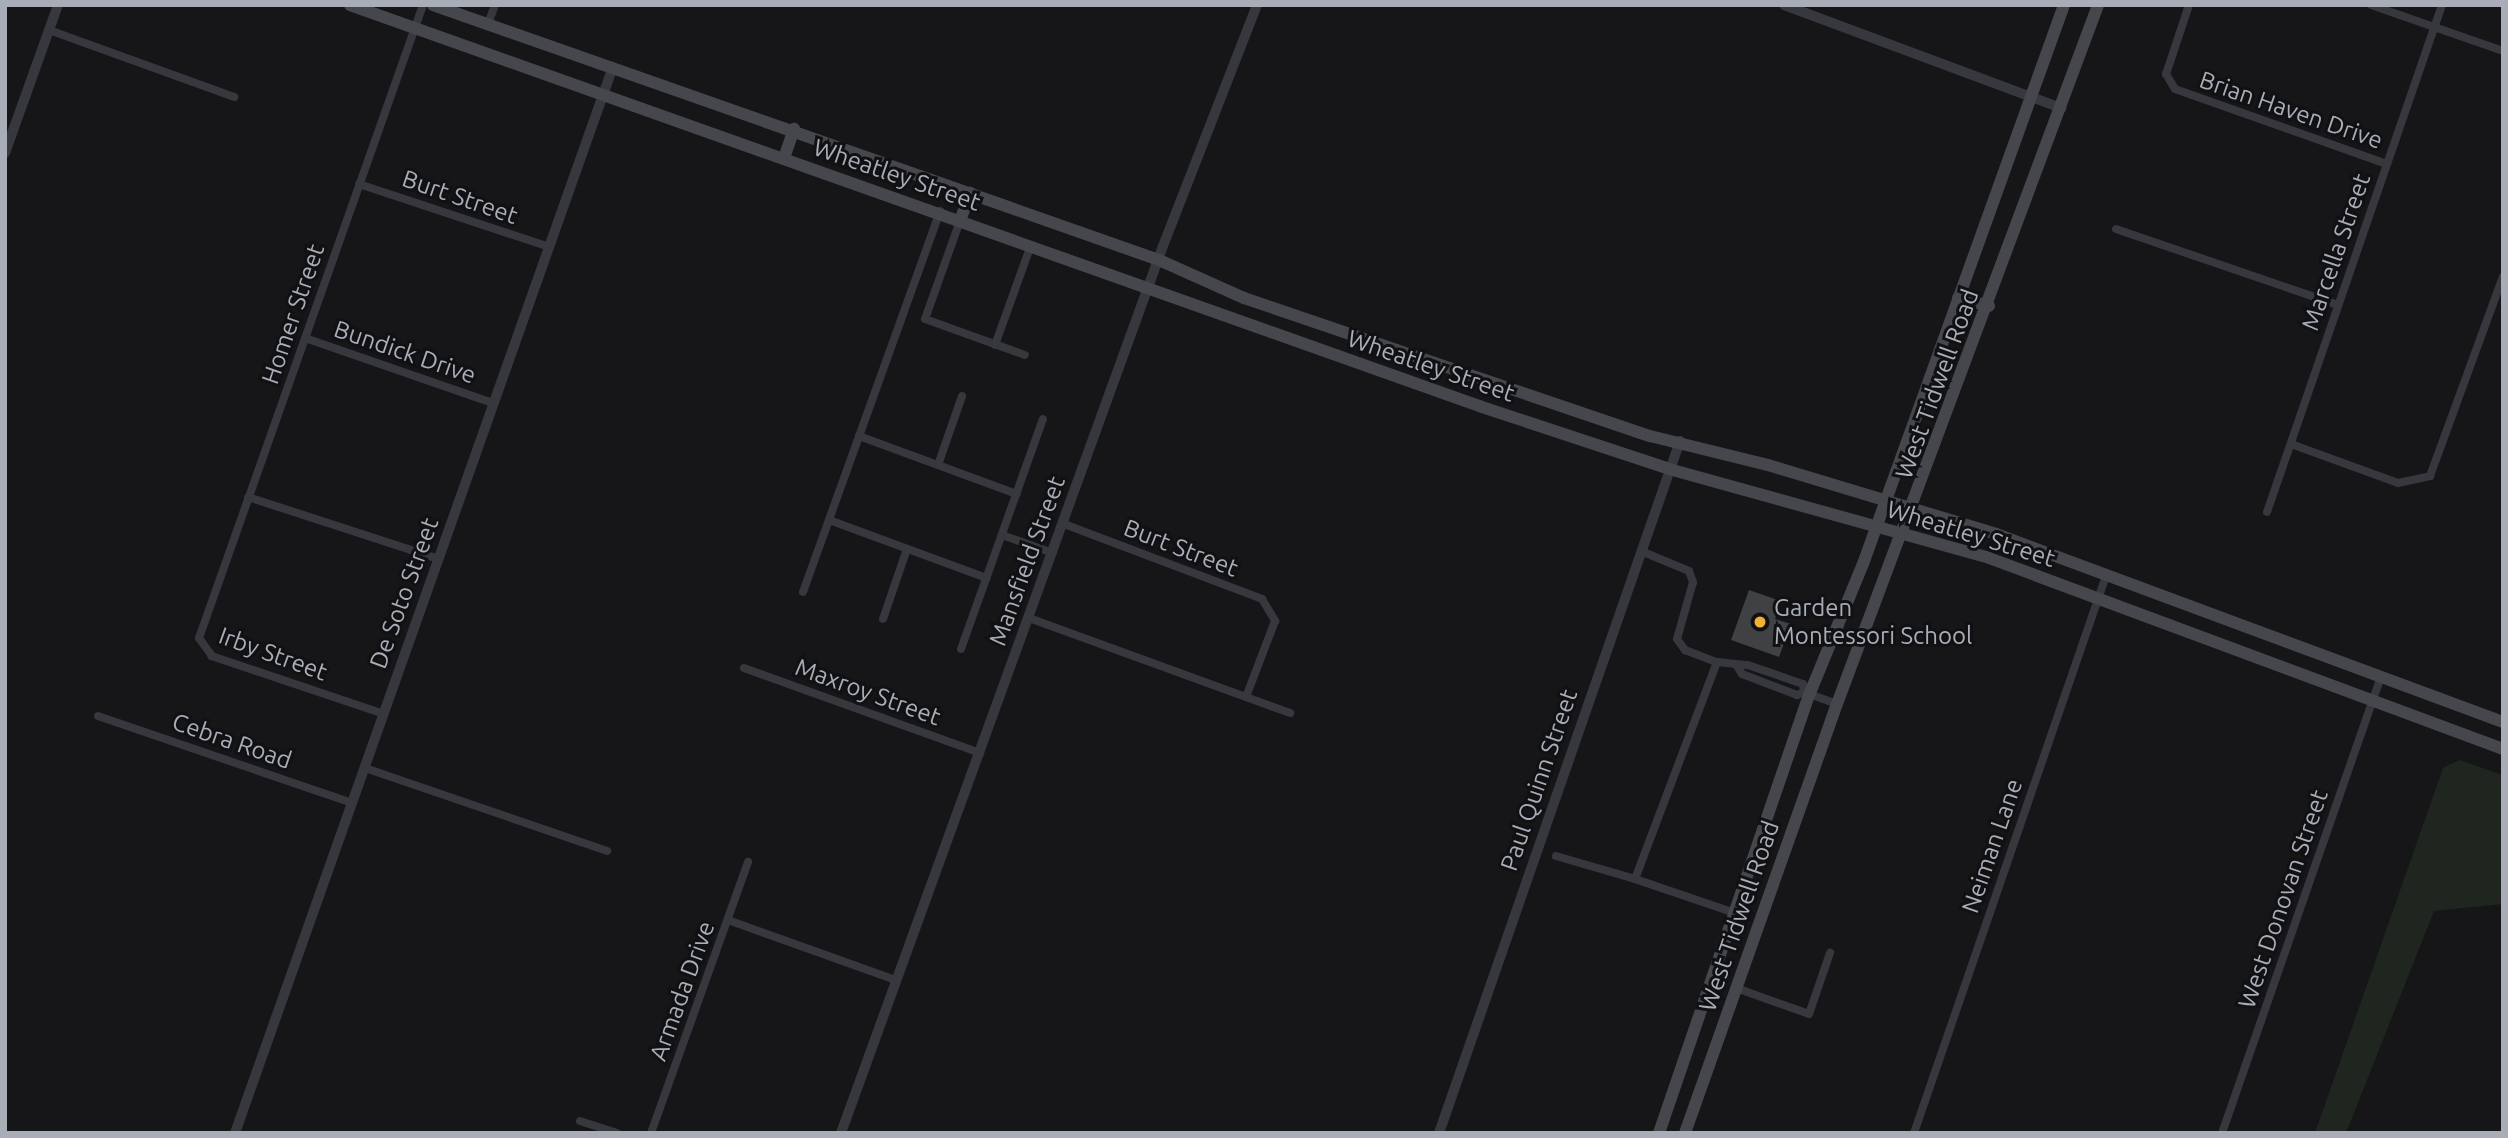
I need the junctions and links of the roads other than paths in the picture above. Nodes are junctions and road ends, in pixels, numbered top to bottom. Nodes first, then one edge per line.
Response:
1 (58, 5) edge
2 (350, 5) edge
3 (423, 5) edge
4 (433, 5) edge
5 (495, 5) edge
6 (1257, 5) edge
7 (1784, 5) edge
8 (2064, 5) edge
9 (2098, 5) edge
10 (2189, 5) edge
11 (2371, 5) edge
12 (2442, 5) edge
13 (487, 26) junction
14 (2434, 27) junction
15 (414, 28) junction
16 (49, 30) junction
17 (2503, 51) edge
18 (613, 67) junction
19 (604, 94) junction
20 (234, 97) dead end
21 (2032, 97) junction
22 (2061, 108) junction
23 (794, 130) junction
24 (5, 153) edge
25 (784, 158) junction
26 (2387, 164) junction
27 (359, 184) junction
28 (970, 193) junction
29 (940, 211) junction
30 (961, 218) junction
31 (2116, 229) dead end
32 (1032, 243) junction
33 (549, 247) junction
34 (1159, 260) junction
35 (2503, 277) edge
36 (1149, 285) junction
37 (1958, 298) junction
38 (2338, 305) junction
39 (1989, 306) junction
40 (1329, 326) junction
41 (305, 338) junction
42 (995, 345) junction
43 (1321, 350) junction
44 (1024, 355) dead end
45 (1502, 387) junction
46 (962, 396) dead end
47 (493, 403) junction
48 (1494, 411) junction
49 (1043, 419) dead end
50 (859, 436) junction
51 (1680, 441) junction
52 (2291, 444) junction
53 (938, 465) junction
54 (1669, 469) junction
55 (1017, 494) junction
56 (248, 497) junction
57 (1885, 501) junction
58 (1912, 510) junction
59 (2267, 512) dead end
60 (828, 520) junction
61 (1063, 523) junction
62 (1876, 527) junction
63 (1002, 535) junction
64 (1902, 535) junction
65 (907, 549) junction
66 (1641, 551) junction
67 (1053, 554) junction
68 (439, 559) junction
69 (2107, 572) junction
70 (987, 578) junction
71 (803, 592) dead end
72 (2097, 598) junction
73 (1029, 618) junction
74 (883, 619) dead end
75 (199, 636) joint
76 (961, 649) dead end
77 (1717, 662) junction
78 (744, 668) dead end
79 (2381, 677) junction
80 (1807, 693) junction
81 (1246, 697) junction
82 (2372, 701) junction
83 (1836, 704) junction
84 (1290, 713) dead end
85 (384, 714) junction
86 (98, 716) dead end
87 (2503, 722) edge
88 (2503, 749) edge
89 (980, 753) junction
90 (365, 768) junction
91 (352, 803) junction
92 (607, 851) dead end
93 (1556, 856) dead end
94 (748, 862) dead end
95 (1635, 880) junction
96 (1735, 913) junction
97 (728, 920) junction
98 (1830, 953) dead end
99 (896, 980) junction
100 (1736, 988) junction
101 (1690, 1046) junction
102 (1713, 1052) junction
103 (580, 1121) dead end
104 (235, 1133) edge
105 (617, 1133) edge
106 (650, 1133) edge
107 (841, 1133) edge
108 (1439, 1133) edge
109 (1659, 1133) edge
110 (1685, 1133) edge
111 (1914, 1133) edge
112 (2222, 1133) edge

1 - 16 street
2 - 15 main road, Wheatley Street
3 - 15 street, Homer Street
4 - 13 main road, Wheatley Street
5 - 13 street
6 - 34 street, Mansfield Street
7 - 21 street
8 - 21 main road, West Tidwell Road
9 - 22 main road, West Tidwell Road
10 - 26 street, Brian Haven Drive
11 - 14 street
12 - 14 street, Marcella Street
13 - 18 main road, Wheatley Street
14 - 17 street
14 - 26 street, Marcella Street
15 - 19 main road, Wheatley Street
15 - 27 street, Homer Street
16 - 20 street
16 - 24 street
18 - 19 street, De Soto Street
18 - 23 main road, Wheatley Street
19 - 25 main road, Wheatley Street
19 - 33 street, De Soto Street
21 - 22 street
21 - 37 main road, West Tidwell Road
22 - 39 main road, West Tidwell Road
23 - 25 main road
23 - 28 main road, Wheatley Street
25 - 29 main road, Wheatley Street
26 - 38 street, Marcella Street
27 - 33 street, Burt Street
27 - 41 street, Homer Street
28 - 30 main road
28 - 34 main road, Wheatley Street
29 - 30 main road, Wheatley Street
29 - 50 street
30 - 32 main road, Wheatley Street
30 - 42 street
31 - 38 street
32 - 36 main road, Wheatley Street
32 - 42 street
33 - 47 street, De Soto Street
34 - 36 street, Mansfield Street
34 - 40 main road, Wheatley Street
35 - 52 street
36 - 43 main road, Wheatley Street
36 - 61 street, Mansfield Street
37 - 39 main road
37 - 57 main road, West Tidwell Road
38 - 52 street, Marcella Street
39 - 58 main road, West Tidwell Road
40 - 43 main road
40 - 45 main road, Wheatley Street
41 - 47 street, Bundick Drive
41 - 56 street, Homer Street
42 - 44 street
43 - 48 main road, Wheatley Street
45 - 48 main road
45 - 51 main road, Wheatley Street
46 - 53 street
47 - 68 street, De Soto Street
48 - 54 main road, Wheatley Street
49 - 55 street
50 - 53 street
50 - 60 street
51 - 54 street, Paul Quinn Street
51 - 57 main road, Wheatley Street
52 - 59 street, Marcella Street
53 - 55 street
54 - 62 main road, Wheatley Street
54 - 66 street, Paul Quinn Street
55 - 63 street
56 - 68 street
56 - 75 street, Homer Street
57 - 58 main road, Wheatley Street
57 - 62 main road, West Tidwell Road
58 - 64 main road, West Tidwell Road
58 - 69 main road, Wheatley Street
60 - 65 street
60 - 71 street
61 - 67 street, Mansfield Street
61 - 81 street, Burt Street
62 - 64 main road, Wheatley Street
62 - 80 main road, West Tidwell Road
63 - 67 street
63 - 70 street
64 - 72 main road, Wheatley Street
64 - 83 main road, West Tidwell Road
65 - 70 street
65 - 74 street
66 - 77 street
66 - 108 street, Paul Quinn Street
67 - 73 street, Mansfield Street
68 - 85 street, De Soto Street
69 - 72 street, Neiman Lane
69 - 79 main road, Wheatley Street
70 - 76 street
72 - 82 main road, Wheatley Street
72 - 111 street, Neiman Lane
73 - 81 street
73 - 89 street, Mansfield Street
75 - 85 street, Irby Street
77 - 80 street
77 - 95 street
78 - 89 street, Maxroy Street
79 - 82 street, West Donovan Street
79 - 87 main road, Wheatley Street
80 - 83 street
80 - 96 main road, West Tidwell Road
81 - 84 street
82 - 88 main road, Wheatley Street
82 - 112 street, West Donovan Street
83 - 100 main road, West Tidwell Road
85 - 90 street, De Soto Street
86 - 91 street, Cebra Road
89 - 99 street, Mansfield Street
90 - 91 street, De Soto Street
90 - 92 street
91 - 104 street, De Soto Street
93 - 95 street
94 - 97 street, Armada Drive
95 - 96 street
96 - 101 main road, West Tidwell Road
97 - 99 street
97 - 106 street, Armada Drive
98 - 100 street
99 - 107 street, Mansfield Street
100 - 102 main road, West Tidwell Road
101 - 102 main road
101 - 109 main road, West Tidwell Road
102 - 110 main road, West Tidwell Road
103 - 105 street

